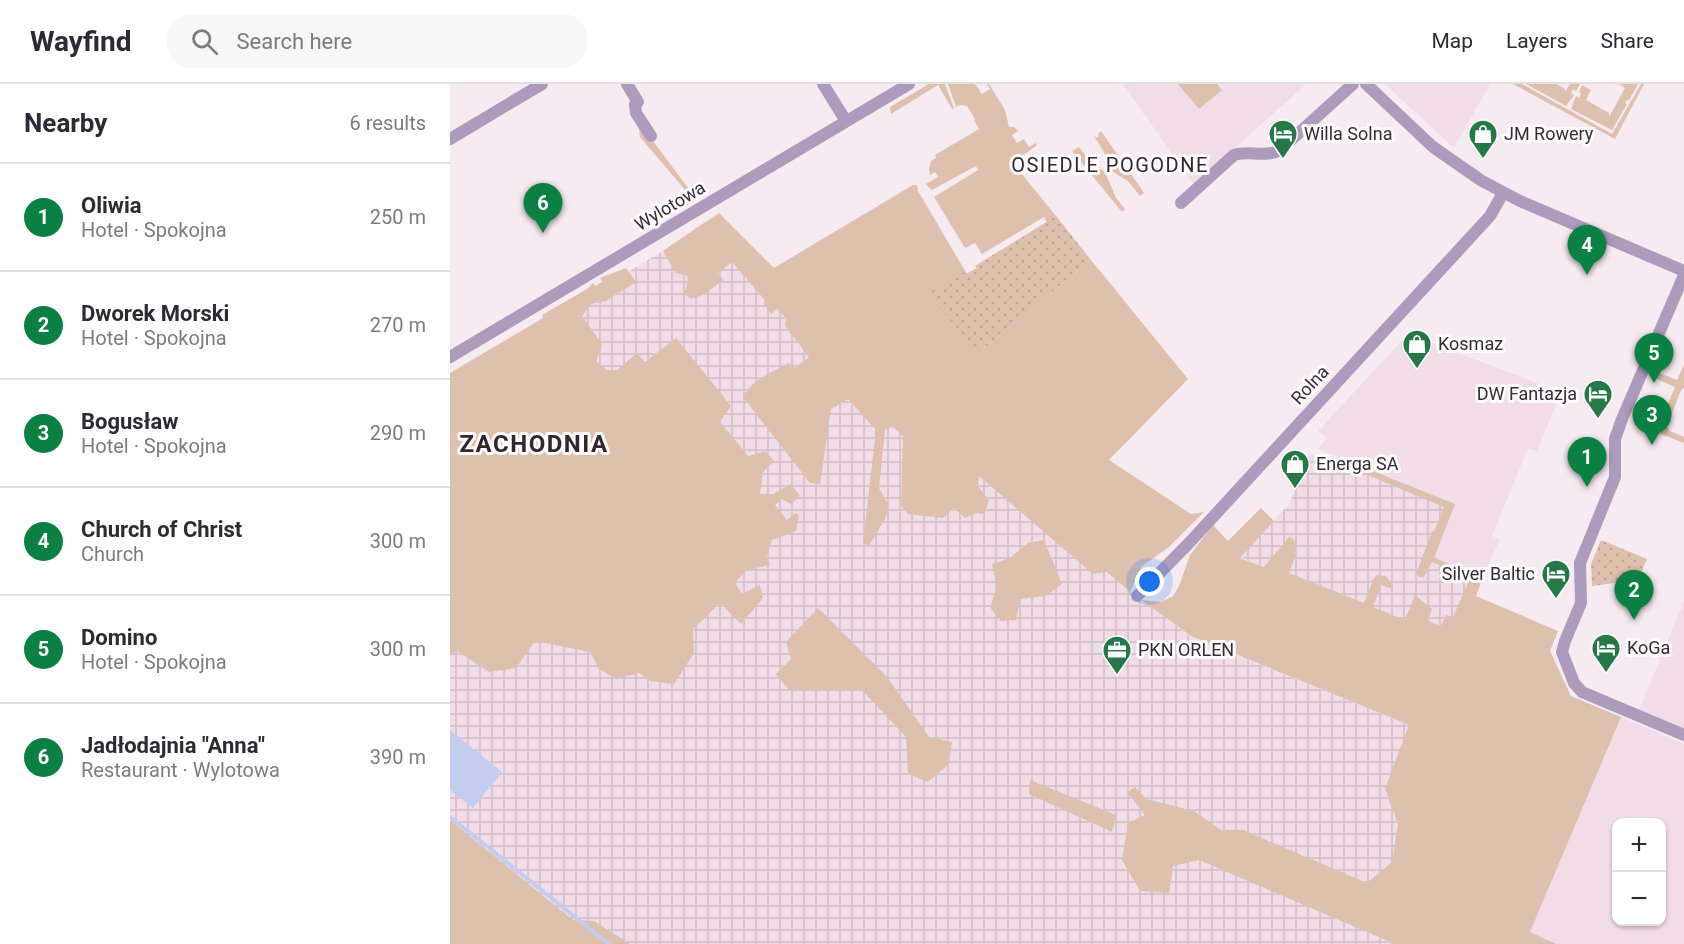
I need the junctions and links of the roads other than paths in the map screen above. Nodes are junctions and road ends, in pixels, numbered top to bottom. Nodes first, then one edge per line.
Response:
1 (542, 84) edge
2 (627, 84) edge
3 (823, 84) edge
4 (909, 84) edge
5 (1353, 84) edge
6 (1366, 84) edge
7 (846, 122) junction
8 (651, 136) dead end
9 (450, 139) edge
10 (1503, 193) junction
11 (1181, 203) dead end
12 (1684, 273) edge
13 (450, 357) edge
14 (1137, 596) dead end
15 (1684, 735) edge

1 - 9 street
2 - 8 street
3 - 7 street
4 - 7 street, Wylotowa
5 - 11 street
6 - 10 street
7 - 13 street, Wylotowa
10 - 12 street
10 - 14 street, Rolna
12 - 15 street

